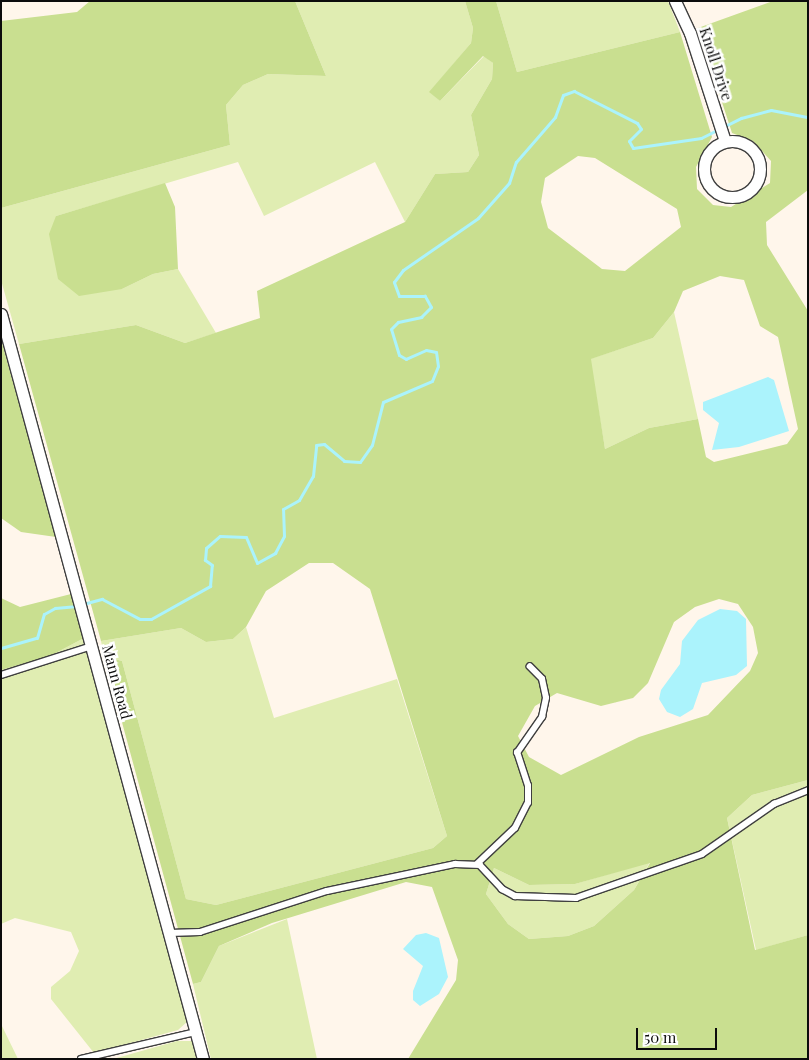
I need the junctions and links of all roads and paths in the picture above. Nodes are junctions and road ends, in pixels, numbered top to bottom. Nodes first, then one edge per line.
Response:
1 (675, 1) edge
2 (724, 138) junction
3 (1, 314) edge
4 (92, 646) junction
5 (530, 667) dead end
6 (1, 675) edge
7 (808, 790) edge
8 (477, 864) junction
9 (169, 933) junction
10 (196, 1032) junction
11 (80, 1059) edge
12 (203, 1059) edge

1 - 2 street, Knoll Drive
2 - 2 street
3 - 4 street, Mann Road
4 - 6 lane
4 - 9 street, Mann Road
5 - 8 lane
7 - 8 lane
8 - 9 lane
9 - 10 street, Mann Road
10 - 11 lane
10 - 12 street, Mann Road

